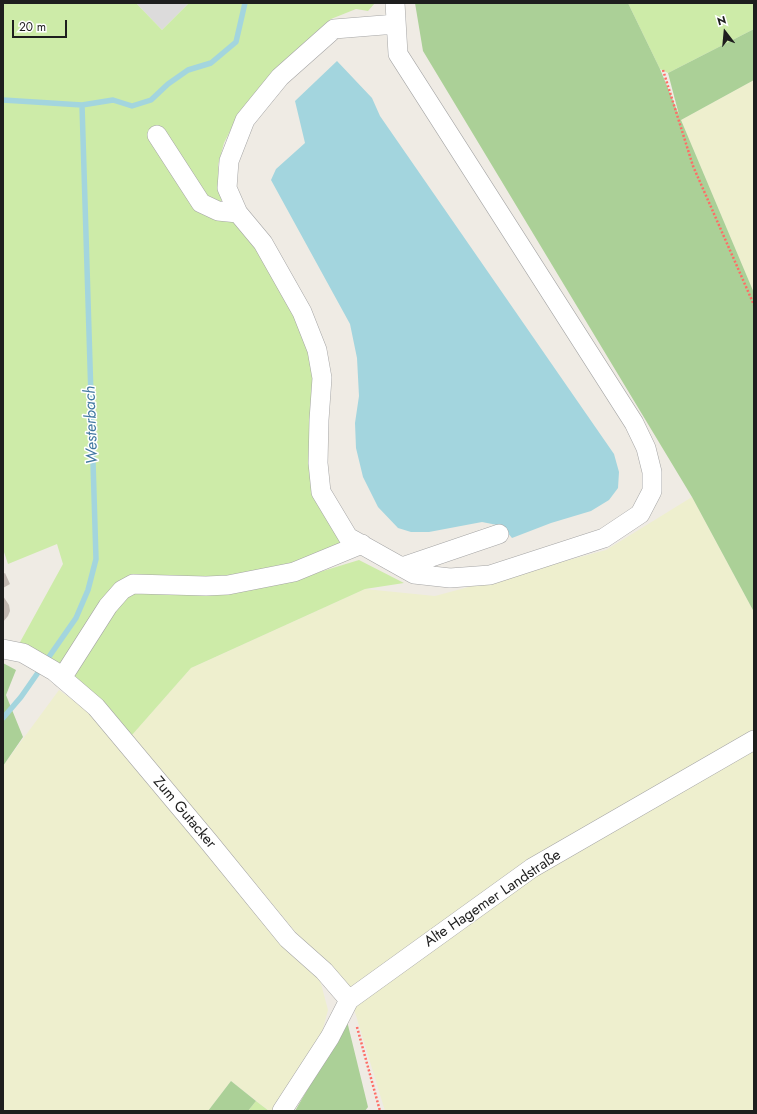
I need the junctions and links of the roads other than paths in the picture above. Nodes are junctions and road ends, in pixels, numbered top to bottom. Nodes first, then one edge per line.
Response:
1 (395, 3) edge
2 (396, 24) junction
3 (157, 135) dead end
4 (238, 213) junction
5 (499, 534) dead end
6 (362, 544) junction
7 (402, 567) junction
8 (3, 649) edge
9 (58, 674) junction
10 (754, 740) edge
11 (349, 1000) junction
12 (282, 1111) edge

1 - 2 street
2 - 4 street
2 - 7 street
3 - 4 street
4 - 6 street
5 - 7 street
6 - 7 street
6 - 9 street
8 - 9 street, Zum Gutacker
9 - 11 street, Zum Gutacker
10 - 11 street, Alte Hagemer Landstraße
11 - 12 street, Alte Hagemer Landstraße

